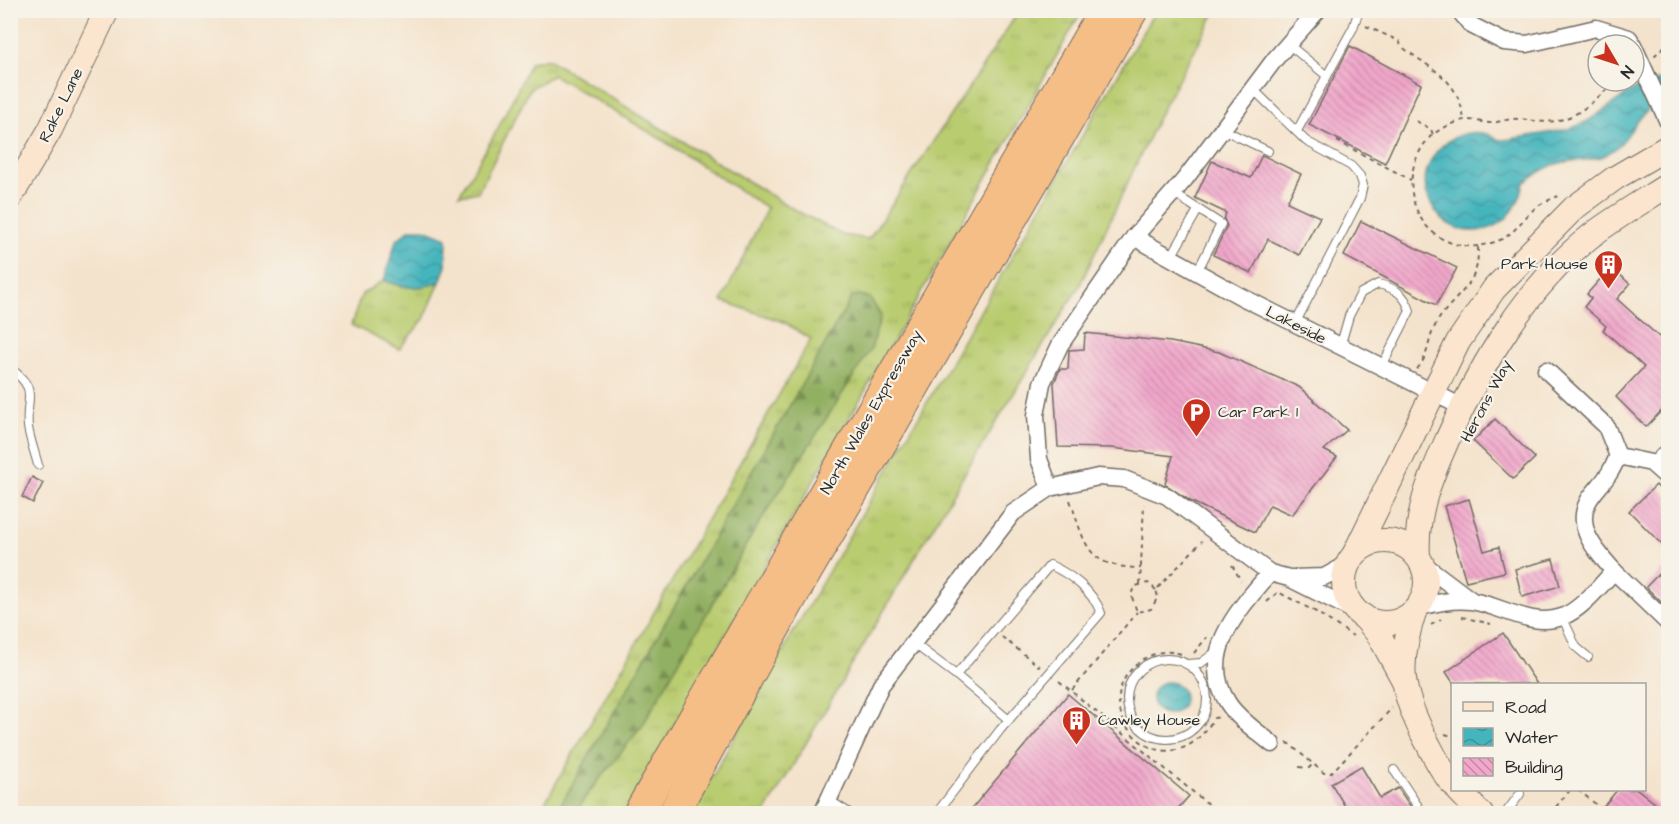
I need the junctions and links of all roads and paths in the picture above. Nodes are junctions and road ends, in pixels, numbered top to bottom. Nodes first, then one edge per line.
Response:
1 (107, 10) edge
2 (1104, 10) edge
3 (1133, 10) edge
4 (1318, 10) edge
5 (1359, 10) edge
6 (1459, 10) edge
7 (1356, 21) junction
8 (1612, 33) edge
9 (1288, 44) junction
10 (1646, 70) edge
11 (1327, 76) junction
12 (1253, 89) junction
13 (1602, 93) edge
14 (1667, 119) edge
15 (1464, 120) junction
16 (1416, 122) dead end
17 (1222, 129) junction
18 (1297, 131) junction
19 (1433, 135) junction
20 (1337, 141) dead end
21 (1668, 147) edge
22 (1268, 151) dead end
23 (1411, 180) junction
24 (1668, 185) edge
25 (1173, 192) junction
26 (10, 198) edge
27 (1198, 210) junction
28 (1134, 237) junction
29 (1478, 246) dead end
30 (1171, 257) junction
31 (1197, 272) junction
32 (1295, 324) junction
33 (1340, 347) junction
34 (10, 368) edge
35 (1381, 368) junction
36 (1546, 370) dead end
37 (1431, 394) junction
38 (1462, 407) junction
39 (1668, 445) edge
40 (1618, 456) junction
41 (1651, 463) junction
42 (38, 465) dead end
43 (1668, 478) edge
44 (1057, 485) junction
45 (1145, 495) dead end
46 (1213, 530) junction
47 (1352, 559) junction
48 (1420, 559) junction
49 (1141, 568) junction
50 (1614, 571) junction
51 (1270, 573) junction
52 (1289, 578) junction
53 (1140, 585) junction
54 (1156, 590) junction
55 (1474, 602) junction
56 (1266, 603) dead end
57 (1137, 612) junction
58 (1360, 614) junction
59 (1420, 615) junction
60 (1455, 616) dead end
61 (1562, 616) junction
62 (1446, 618) dead end
63 (1668, 623) edge
64 (1492, 624) dead end
65 (994, 630) junction
66 (1359, 640) dead end
67 (913, 643) junction
68 (1218, 650) junction
69 (1588, 657) dead end
70 (1187, 664) junction
71 (1048, 674) junction
72 (956, 675) junction
73 (1221, 690) junction
74 (1071, 691) junction
75 (1398, 696) junction
76 (1206, 709) junction
77 (1009, 720) junction
78 (1440, 733) dead end
79 (1138, 740) dead end
80 (1276, 740) joint
81 (1444, 742) dead end
82 (1135, 743) junction
83 (1313, 764) junction
84 (1299, 767) dead end
85 (1394, 770) dead end
86 (1451, 782) edge
87 (1460, 791) edge
88 (1568, 791) edge
89 (1580, 791) edge
90 (1520, 794) dead end
91 (825, 807) edge
92 (1218, 809) dead end
93 (1602, 809) dead end
94 (638, 813) edge
95 (673, 813) edge
96 (850, 813) edge
97 (936, 813) edge
98 (1423, 813) edge
99 (1481, 813) edge
100 (1505, 813) edge
101 (1550, 813) edge

1 - 26 street, Rake Lane
2 - 94 highway, North Wales Expressway
3 - 95 highway, North Wales Expressway
4 - 9 street
5 - 7 lane
6 - 8 street
7 - 11 lane
7 - 15 path
9 - 11 lane
9 - 12 street
10 - 14 street
11 - 18 lane
12 - 17 street
12 - 18 lane
13 - 15 path
15 - 19 path
16 - 19 path
17 - 22 lane
17 - 25 street
18 - 32 lane
19 - 23 path
20 - 23 path
21 - 37 street
23 - 29 path
24 - 38 street, Herons Way
25 - 27 lane
25 - 28 street
27 - 30 lane
27 - 31 lane
28 - 30 street, Lakeside
28 - 44 street
30 - 31 street, Lakeside
31 - 32 street, Lakeside
32 - 33 street, Lakeside
33 - 35 street, Lakeside
33 - 35 lane
34 - 42 lane
35 - 37 street, Lakeside
36 - 40 street
37 - 38 street, Lakeside
37 - 47 street
38 - 48 street, Herons Way
39 - 41 lane
40 - 41 street
40 - 50 street
41 - 43 street
44 - 46 street
44 - 49 path
44 - 67 street
45 - 49 path
46 - 51 street
46 - 54 path
47 - 48 street
47 - 52 street
47 - 58 street
48 - 55 street
48 - 59 street
49 - 53 path
50 - 61 street
50 - 63 street
51 - 52 street
51 - 68 street
52 - 58 street
53 - 54 path
53 - 57 path
54 - 57 path
55 - 59 street
55 - 61 street
56 - 66 path
57 - 74 path
58 - 59 street
58 - 75 street
59 - 62 path
59 - 75 street
60 - 64 path
61 - 69 lane
65 - 71 path
65 - 71 lane
65 - 72 lane
67 - 72 lane
67 - 91 street
68 - 70 lane
68 - 73 street
70 - 76 lane
70 - 76 lane
71 - 74 path
71 - 77 lane
72 - 77 lane
73 - 76 lane
73 - 80 street
74 - 82 path
75 - 83 path
75 - 86 street
77 - 97 lane
78 - 81 path
79 - 82 path
80 - 83 path
82 - 92 path
83 - 84 path
85 - 98 lane
87 - 99 street
88 - 101 path
89 - 93 path
90 - 100 lane
91 - 96 lane

